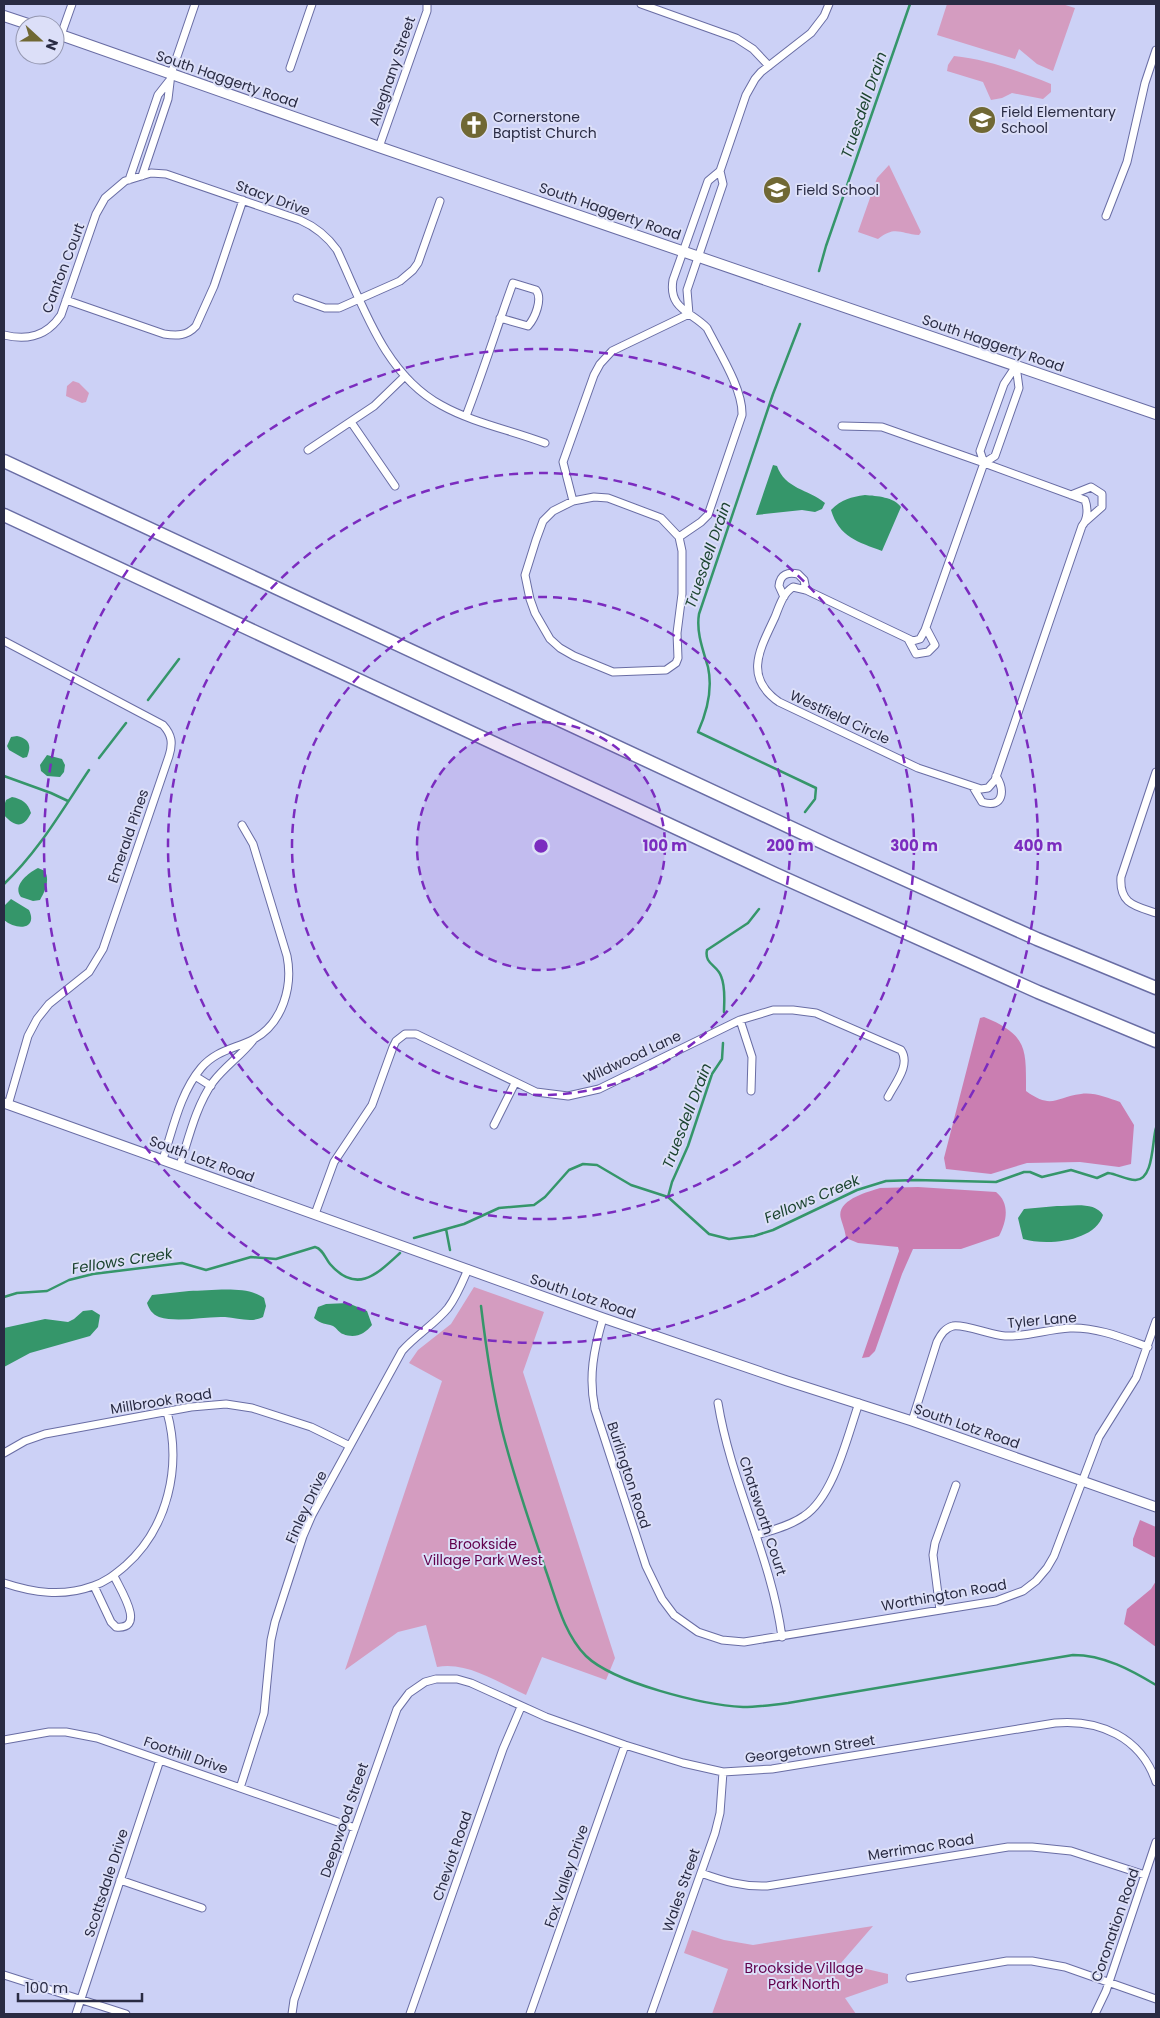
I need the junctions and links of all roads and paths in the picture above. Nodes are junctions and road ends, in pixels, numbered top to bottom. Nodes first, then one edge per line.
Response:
1 (72, 4) edge
2 (195, 4) edge
3 (312, 4) edge
4 (427, 4) edge
5 (641, 4) edge
6 (829, 4) edge
7 (65, 19) edge
8 (65, 37) edge
9 (1156, 50) edge
10 (769, 66) junction
11 (290, 68) dead end
12 (170, 77) junction
13 (379, 147) junction
14 (720, 171) junction
15 (142, 176) junction
16 (129, 180) junction
17 (243, 200) junction
18 (440, 201) dead end
19 (1106, 216) dead end
20 (682, 251) junction
21 (699, 256) junction
22 (687, 290) junction
23 (673, 291) junction
24 (297, 298) dead end
25 (360, 299) junction
26 (66, 300) junction
27 (689, 314) junction
28 (500, 318) junction
29 (4, 335) edge
30 (1016, 366) junction
31 (405, 376) junction
32 (1156, 414) edge
33 (466, 416) junction
34 (351, 422) junction
35 (842, 426) dead end
36 (545, 443) dead end
37 (308, 450) dead end
38 (4, 461) edge
39 (984, 463) junction
40 (395, 486) dead end
41 (1071, 495) junction
42 (572, 501) junction
43 (4, 515) edge
44 (1085, 522) junction
45 (679, 537) junction
46 (806, 590) junction
47 (784, 597) junction
48 (926, 628) junction
49 (908, 639) junction
50 (4, 641) edge
51 (1156, 772) edge
52 (996, 776) junction
53 (973, 787) junction
54 (242, 825) dead end
55 (1156, 913) edge
56 (1156, 988) edge
57 (740, 1020) junction
58 (254, 1039) junction
59 (1156, 1041) edge
60 (195, 1076) junction
61 (515, 1083) junction
62 (211, 1086) junction
63 (751, 1091) dead end
64 (888, 1097) dead end
65 (6, 1104) edge
66 (494, 1125) dead end
67 (163, 1159) junction
68 (180, 1165) junction
69 (315, 1214) junction
70 (468, 1270) junction
71 (603, 1318) junction
72 (1156, 1321) edge
73 (1148, 1347) junction
74 (718, 1403) dead end
75 (859, 1403) junction
76 (167, 1412) junction
77 (912, 1421) junction
78 (350, 1446) junction
79 (4, 1453) edge
80 (1081, 1480) junction
81 (956, 1485) dead end
82 (1156, 1507) edge
83 (756, 1535) junction
84 (114, 1576) junction
85 (4, 1583) edge
86 (94, 1586) junction
87 (940, 1610) junction
88 (689, 1627) joint
89 (782, 1637) junction
90 (464, 1680) joint
91 (521, 1707) junction
92 (4, 1740) edge
93 (625, 1746) junction
94 (160, 1760) junction
95 (723, 1772) junction
96 (1156, 1782) edge
97 (240, 1788) junction
98 (355, 1828) junction
99 (1156, 1842) edge
100 (701, 1873) junction
101 (1145, 1875) junction
102 (120, 1880) junction
103 (202, 1908) dead end
104 (4, 1975) edge
105 (910, 1978) dead end
106 (1109, 1982) junction
107 (1156, 1999) edge
108 (80, 2000) junction
109 (76, 2014) edge
110 (126, 2014) edge
111 (292, 2014) edge
112 (410, 2014) edge
113 (530, 2014) edge
114 (651, 2014) edge
115 (1095, 2014) edge

1 - 7 street
2 - 12 street
3 - 11 street
4 - 13 street, Alleghany Street
5 - 10 street
6 - 10 street
8 - 12 main road, South Haggerty Road
9 - 19 street
10 - 14 street
12 - 13 main road, South Haggerty Road
12 - 15 street
12 - 16 street
13 - 20 main road, South Haggerty Road
14 - 20 street
14 - 21 street
15 - 16 street, Canton Court
15 - 17 street, Stacy Drive
16 - 26 street, Canton Court
17 - 25 street, Stacy Drive
17 - 26 street
18 - 25 street
20 - 21 main road, South Haggerty Road
20 - 23 street
21 - 22 street
21 - 30 main road, South Haggerty Road
22 - 23 street
22 - 27 street
23 - 27 street
24 - 25 street
25 - 31 street, Stacy Drive
26 - 29 street, Canton Court
27 - 42 street
27 - 45 street
28 - 28 street
28 - 33 street
30 - 32 main road, South Haggerty Road
30 - 39 street
30 - 39 street
31 - 33 street, Stacy Drive
31 - 34 street
33 - 36 street, Stacy Drive
34 - 37 street
34 - 40 street
35 - 39 street, Westfield Circle
38 - 56 highway
39 - 41 street, Westfield Circle
39 - 48 street
41 - 44 street, Westfield Circle
41 - 44 street, Westfield Circle
42 - 45 street
42 - 45 street
43 - 59 highway
44 - 52 street, Westfield Circle
46 - 47 street
46 - 47 street, Westfield Circle
46 - 49 street, Westfield Circle
47 - 53 street, Westfield Circle
48 - 49 street
48 - 49 street, Westfield Circle
50 - 65 street, Emerald Pines
51 - 55 street
52 - 53 street
52 - 53 street, Westfield Circle
54 - 58 street
57 - 61 street, Wildwood Lane
57 - 63 street
57 - 64 street, Wildwood Lane
58 - 60 street
58 - 62 street
60 - 62 street
60 - 67 street
61 - 66 street
61 - 69 street, Wildwood Lane
62 - 68 street
65 - 67 street, South Lotz Road
67 - 68 street, South Lotz Road
68 - 69 street, South Lotz Road
69 - 70 street, South Lotz Road
70 - 71 street, South Lotz Road
70 - 78 street, Finley Drive
71 - 75 street, South Lotz Road
71 - 88 street, Burlington Road
72 - 73 street, Worthington Road
73 - 77 street, Tyler Lane
73 - 80 street, Worthington Road
74 - 83 street, Chatsworth Court
75 - 77 street, South Lotz Road
75 - 83 street
76 - 78 street, Millbrook Road
76 - 79 street, Millbrook Road
76 - 84 street
77 - 80 street, South Lotz Road
78 - 97 street, Finley Drive
80 - 82 street, South Lotz Road
80 - 87 street, Worthington Road
81 - 87 street
83 - 89 street, Chatsworth Court
84 - 86 street
84 - 86 street
85 - 86 street
87 - 89 street, Worthington Road
88 - 89 street, Worthington Road
90 - 91 street, Georgetown Street
90 - 98 street, Deepwood Street
91 - 93 street, Georgetown Street
91 - 112 street, Cheviot Road
92 - 94 street, Foothill Drive
93 - 95 street, Georgetown Street
93 - 113 street, Fox Valley Drive
94 - 97 street, Foothill Drive
94 - 102 street, Scottsdale Drive
95 - 96 street, Georgetown Street
95 - 100 street, Wales Street
97 - 98 street, Foothill Drive
98 - 111 street, Deepwood Street
99 - 101 street, Coronation Road
100 - 101 street, Merrimac Road
100 - 114 street, Wales Street
101 - 106 street, Coronation Road
102 - 103 street
102 - 108 street, Scottsdale Drive
104 - 108 street
105 - 106 street
106 - 107 street
106 - 115 street, Coronation Road
108 - 109 street, Scottsdale Drive
108 - 110 street

